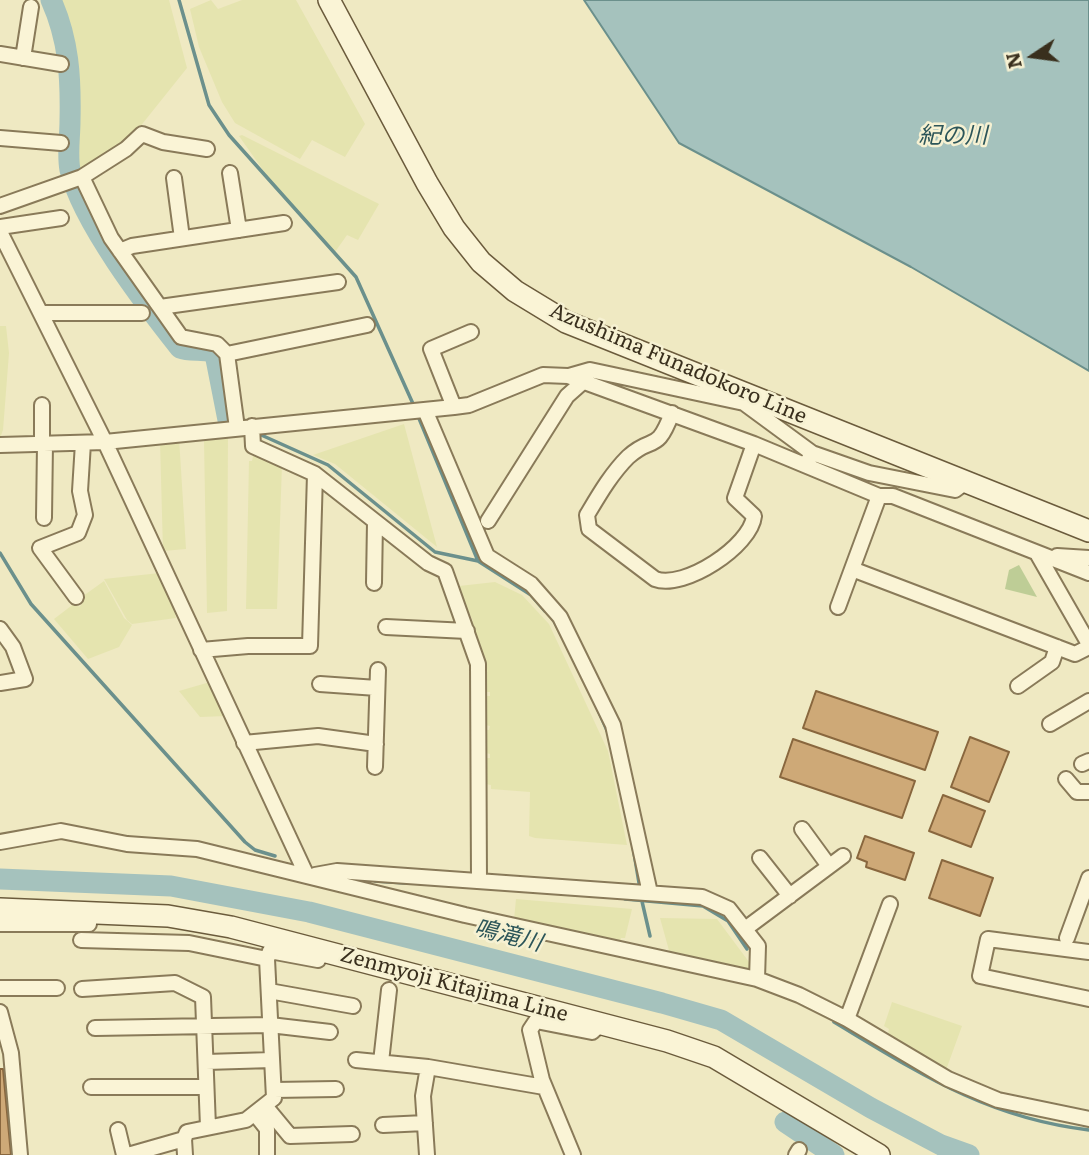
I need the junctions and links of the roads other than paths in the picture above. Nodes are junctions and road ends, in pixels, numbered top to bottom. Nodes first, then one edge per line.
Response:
1 (329, 0) edge
2 (31, 7) dead end
3 (0, 54) edge
4 (23, 58) junction
5 (61, 64) dead end
6 (0, 138) edge
7 (61, 143) dead end
8 (207, 149) dead end
9 (230, 173) dead end
10 (174, 178) dead end
11 (75, 179) junction
12 (0, 205) edge
13 (61, 218) dead end
14 (285, 223) dead end
15 (0, 230) edge
16 (239, 230) junction
17 (182, 238) junction
18 (120, 251) junction
19 (338, 282) dead end
20 (160, 307) junction
21 (41, 313) junction
22 (142, 313) dead end
23 (367, 325) dead end
24 (471, 332) dead end
25 (227, 354) junction
26 (543, 375) junction
27 (568, 376) junction
28 (585, 380) junction
29 (567, 396) junction
30 (746, 398) junction
31 (41, 405) dead end
32 (454, 407) junction
33 (417, 411) junction
34 (672, 412) junction
35 (244, 427) junction
36 (105, 442) junction
37 (83, 443) junction
38 (43, 444) junction
39 (754, 444) junction
40 (0, 445) edge
41 (809, 459) junction
42 (315, 474) junction
43 (966, 482) junction
44 (878, 496) junction
45 (44, 518) dead end
46 (488, 521) dead end
47 (375, 522) junction
48 (1089, 531) edge
49 (1038, 555) junction
50 (1089, 558) edge
51 (852, 569) junction
52 (1089, 573) edge
53 (374, 583) dead end
54 (76, 597) dead end
55 (838, 607) dead end
56 (386, 627) dead end
57 (0, 629) edge
58 (467, 631) junction
59 (1089, 645) edge
60 (1057, 647) junction
61 (201, 650) junction
62 (378, 670) dead end
63 (0, 683) edge
64 (320, 684) dead end
65 (1018, 686) dead end
66 (377, 688) junction
67 (1089, 701) edge
68 (1050, 724) dead end
69 (244, 743) junction
70 (376, 744) junction
71 (375, 767) dead end
72 (1066, 779) dead end
73 (1089, 792) edge
74 (802, 829) dead end
75 (0, 842) edge
76 (843, 856) dead end
77 (760, 858) dead end
78 (829, 866) junction
79 (307, 876) junction
80 (1089, 878) edge
81 (479, 881) junction
82 (644, 893) junction
83 (790, 896) junction
84 (890, 904) dead end
85 (0, 909) edge
86 (90, 912) junction
87 (1083, 914) edge
88 (0, 924) edge
89 (745, 929) junction
90 (1067, 938) dead end
91 (81, 940) dead end
92 (321, 950) junction
93 (1089, 952) edge
94 (267, 959) junction
95 (757, 979) junction
96 (0, 988) edge
97 (57, 988) dead end
98 (82, 989) dead end
99 (389, 990) dead end
100 (269, 991) junction
101 (1089, 999) edge
102 (353, 1006) dead end
103 (1, 1019) edge
104 (847, 1019) junction
105 (602, 1023) junction
106 (270, 1025) junction
107 (204, 1027) junction
108 (95, 1028) dead end
109 (330, 1032) dead end
110 (272, 1060) junction
111 (356, 1060) dead end
112 (205, 1062) junction
113 (381, 1062) junction
114 (428, 1067) junction
115 (91, 1087) dead end
116 (206, 1087) junction
117 (544, 1087) junction
118 (336, 1089) dead end
119 (274, 1090) junction
120 (260, 1110) junction
121 (1089, 1119) edge
122 (425, 1124) junction
123 (383, 1125) dead end
124 (208, 1127) junction
125 (117, 1130) dead end
126 (352, 1134) dead end
127 (184, 1139) junction
128 (20, 1155) edge
129 (126, 1155) edge
130 (185, 1155) edge
131 (267, 1155) edge
132 (427, 1155) edge
133 (573, 1155) edge
134 (879, 1155) edge

1 - 30 main road, Azushima Funadokoro Line
2 - 4 street
3 - 4 street
4 - 5 street
6 - 7 street
8 - 11 street
9 - 16 street
10 - 17 street
11 - 12 street
11 - 18 street
13 - 15 street
14 - 16 street
15 - 21 street
16 - 17 street
17 - 18 street
18 - 20 street
19 - 20 street
20 - 25 street
21 - 22 street
21 - 36 street
23 - 25 street
24 - 32 street
25 - 35 street
26 - 27 street
26 - 29 street
26 - 32 street
27 - 28 street
27 - 30 street
28 - 29 street
28 - 34 street
29 - 46 street
30 - 41 street
30 - 43 main road, Azushima Funadokoro Line
31 - 38 street
32 - 33 street
33 - 35 street
33 - 82 street
34 - 39 street
34 - 39 street
35 - 36 street
35 - 42 street
36 - 37 street
36 - 61 street
37 - 38 street
37 - 54 street
38 - 40 street
38 - 45 street
39 - 41 street
41 - 43 street
41 - 44 street
42 - 47 street
42 - 61 street
43 - 48 main road, Azushima Funadokoro Line
44 - 49 street
44 - 51 street
47 - 53 street
47 - 58 street
49 - 50 street
49 - 52 street
49 - 59 street
51 - 55 street
51 - 60 street
56 - 58 street
57 - 63 street
58 - 81 street
59 - 60 street
60 - 65 street
61 - 69 street
62 - 66 street
64 - 66 street
66 - 70 street
67 - 68 street
69 - 70 street
69 - 79 street
70 - 71 street
72 - 73 street
74 - 78 street
75 - 79 street
76 - 78 street
77 - 83 street
78 - 83 street
79 - 81 street
79 - 95 street
80 - 87 street
81 - 82 street
82 - 89 street
83 - 89 street
84 - 104 street
85 - 86 main road, Zenmyoji Kitajima Line
86 - 88 street
86 - 92 main road, Zenmyoji Kitajima Line
87 - 90 street
89 - 95 street
91 - 94 street
92 - 94 street
92 - 105 main road, Zenmyoji Kitajima Line
93 - 101 street
94 - 100 street
95 - 104 street
96 - 97 street
98 - 107 street
99 - 113 street
100 - 102 street
100 - 106 street
103 - 128 street
104 - 121 street
105 - 117 street
105 - 134 main road, Zenmyoji Kitajima Line
106 - 107 street
106 - 109 street
106 - 110 street
107 - 108 street
107 - 112 street
110 - 112 street
110 - 119 street
111 - 113 street
112 - 116 street
113 - 114 street
114 - 117 street
114 - 122 street
115 - 116 street
116 - 124 street
117 - 133 street
118 - 119 street
119 - 120 street
120 - 124 street
120 - 126 street
120 - 131 street
122 - 123 street
122 - 132 street
124 - 127 street
125 - 129 street
127 - 129 street
127 - 130 street

